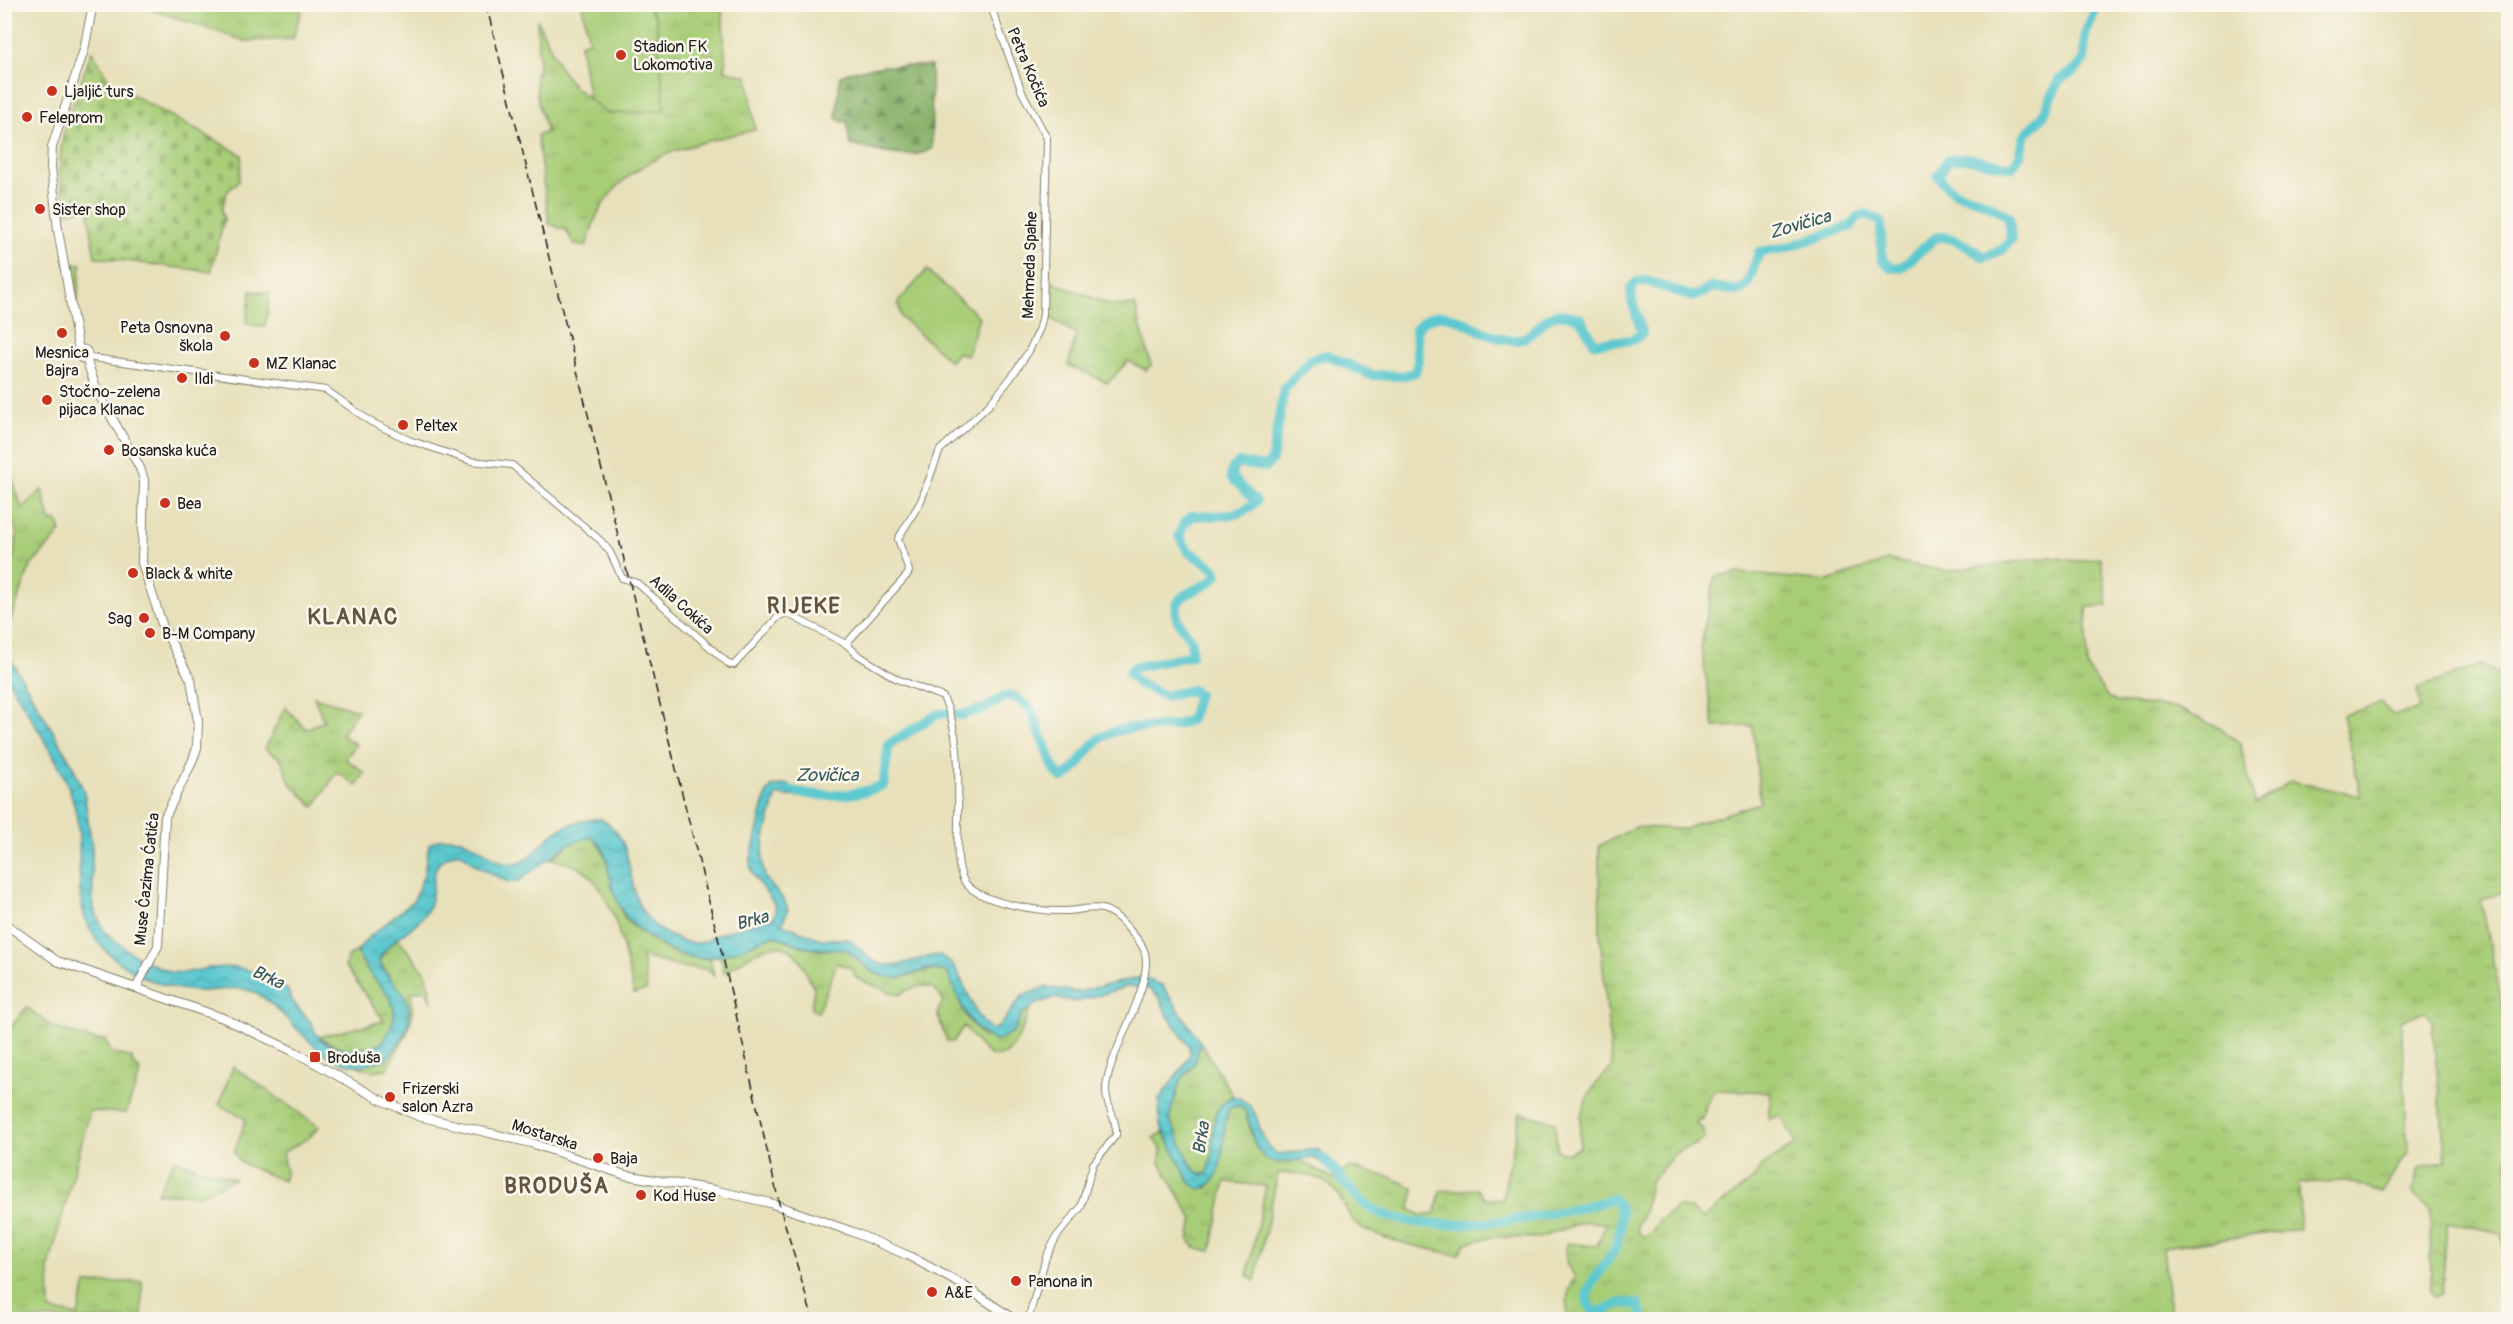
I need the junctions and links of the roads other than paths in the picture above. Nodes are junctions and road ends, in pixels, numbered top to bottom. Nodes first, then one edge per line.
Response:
1 (93, 4) edge
2 (990, 4) edge
3 (1047, 138) joint
4 (86, 355) junction
5 (846, 644) junction
6 (4, 923) edge
7 (136, 988) junction
8 (1015, 1320) edge
9 (1028, 1320) edge

1 - 4 main road, Muse Ćazima Ćatića
2 - 3 street, Petra Kočića
3 - 5 street, Mehmeda Spahe
4 - 5 street, Adila Cokića
4 - 7 main road, Muse Ćazima Ćatića
5 - 9 street
6 - 7 main road, Mostarska
7 - 8 main road, Mostarska

